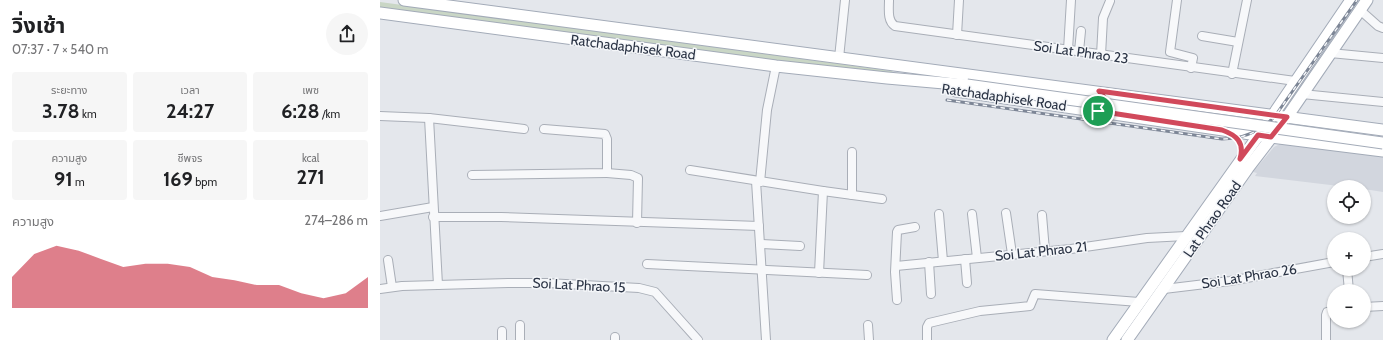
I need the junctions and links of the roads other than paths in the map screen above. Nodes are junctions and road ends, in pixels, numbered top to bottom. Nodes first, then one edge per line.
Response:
1 (404, 0) edge
2 (845, 0) edge
3 (889, 0) edge
4 (959, 0) edge
5 (1071, 0) edge
6 (1177, 0) edge
7 (1247, 0) edge
8 (1351, 0) edge
9 (1367, 0) edge
10 (1110, 1) edge
11 (1360, 10) junction
12 (380, 13) edge
13 (1383, 28) edge
14 (1081, 30) dead end
15 (957, 35) junction
16 (1202, 36) dead end
17 (1238, 42) junction
18 (1068, 50) junction
19 (1079, 51) junction
20 (1101, 54) junction
21 (1330, 54) junction
22 (839, 58) junction
23 (1383, 58) edge
24 (888, 65) junction
25 (776, 66) junction
26 (1191, 68) junction
27 (1232, 74) junction
28 (887, 78) junction
29 (968, 82) junction
30 (1295, 82) junction
31 (1099, 91) junction
32 (1302, 94) junction
33 (1148, 98) junction
34 (1383, 102) edge
35 (1098, 111) junction
36 (1273, 115) junction
37 (380, 116) edge
38 (1142, 117) junction
39 (1287, 117) junction
40 (429, 118) junction
41 (544, 128) dead end
42 (524, 129) dead end
43 (1222, 130) junction
44 (1383, 132) edge
45 (1258, 135) junction
46 (1383, 136) edge
47 (1271, 137) junction
48 (1383, 143) edge
49 (1383, 150) edge
50 (852, 152) dead end
51 (1240, 159) junction
52 (690, 170) dead end
53 (607, 173) junction
54 (472, 175) dead end
55 (758, 182) junction
56 (824, 191) junction
57 (852, 195) junction
58 (882, 198) dead end
59 (433, 207) junction
60 (1006, 213) dead end
61 (939, 214) dead end
62 (972, 214) dead end
63 (1042, 215) dead end
64 (380, 216) edge
65 (433, 217) junction
66 (637, 223) junction
67 (759, 226) junction
68 (915, 227) dead end
69 (1186, 236) junction
70 (760, 244) junction
71 (800, 246) dead end
72 (1045, 251) junction
73 (1012, 254) junction
74 (1383, 254) edge
75 (1371, 256) edge
76 (976, 258) junction
77 (965, 259) junction
78 (388, 260) dead end
79 (943, 261) junction
80 (929, 262) junction
81 (1327, 263) edge
82 (647, 264) dead end
83 (896, 266) junction
84 (762, 270) junction
85 (819, 273) junction
86 (867, 275) dead end
87 (967, 283) dead end
88 (438, 285) junction
89 (392, 287) junction
90 (380, 289) edge
91 (1164, 289) junction
92 (931, 294) dead end
93 (897, 300) dead end
94 (1139, 302) junction
95 (1383, 306) edge
96 (1371, 307) edge
97 (1327, 312) edge
98 (520, 325) dead end
99 (868, 325) dead end
100 (502, 331) dead end
101 (502, 340) edge
102 (520, 340) edge
103 (698, 340) edge
104 (766, 340) edge
105 (869, 340) edge
106 (927, 340) edge
107 (1112, 340) edge
108 (1127, 340) edge
109 (1326, 340) edge

1 - 22 main road, Ratchadaphisek Road
2 - 22 street
3 - 15 street, Soi Lat Phrao 23
4 - 15 street
5 - 18 street
6 - 26 street
7 - 17 street
8 - 30 main road, Lat Phrao Road
9 - 11 main road, Lat Phrao Road
10 - 20 street
11 - 13 street
11 - 21 main road, Lat Phrao Road
12 - 25 main road, Ratchadaphisek Road
14 - 19 street
15 - 18 street, Soi Lat Phrao 23
16 - 17 street
17 - 27 street
18 - 19 street, Soi Lat Phrao 23
19 - 20 street, Soi Lat Phrao 23
20 - 26 street, Soi Lat Phrao 23
21 - 23 street
21 - 32 main road, Lat Phrao Road
22 - 24 main road, Ratchadaphisek Road
24 - 29 main road, Ratchadaphisek Road
24 - 31 main road, Ratchadaphisek Road
25 - 28 main road, Ratchadaphisek Road
25 - 55 street
26 - 27 street, Soi Lat Phrao 23
27 - 30 street, Soi Lat Phrao 23
28 - 29 main road, Ratchadaphisek Road
28 - 35 main road, Ratchadaphisek Road
29 - 46 main road, Ratchadaphisek Road
29 - 48 main road, Ratchadaphisek Road, bridge
30 - 36 main road, Lat Phrao Road
31 - 33 main road, Ratchadaphisek Road
31 - 35 main road
32 - 34 street
32 - 39 main road, Lat Phrao Road
33 - 36 main road, Ratchadaphisek Road
33 - 38 main road
35 - 38 main road, Ratchadaphisek Road
36 - 39 main road, Ratchadaphisek Road
36 - 45 main road, Lat Phrao Road
37 - 40 street
38 - 43 main road, Ratchadaphisek Road
39 - 44 main road, Ratchadaphisek Road
39 - 47 main road, Lat Phrao Road
40 - 42 street
40 - 59 street
41 - 53 street
43 - 45 main road, Ratchadaphisek Road
43 - 51 main road
44 - 49 main road
45 - 47 main road, Ratchadaphisek Road
45 - 51 main road, Lat Phrao Road
47 - 49 main road, Ratchadaphisek Road
47 - 91 main road, Lat Phrao Road
50 - 57 street
51 - 69 main road, Lat Phrao Road
52 - 55 street
53 - 54 street
53 - 66 street
55 - 56 street
55 - 67 street
56 - 57 street
56 - 85 street
57 - 58 street
59 - 64 street
59 - 65 street
60 - 73 street
61 - 79 street
62 - 76 street
63 - 72 street
65 - 66 street
65 - 88 street
66 - 67 street
67 - 70 street
68 - 83 street
69 - 72 street, Soi Lat Phrao 21
69 - 94 main road, Lat Phrao Road
70 - 71 street
70 - 84 street
72 - 73 street, Soi Lat Phrao 21
73 - 76 street, Soi Lat Phrao 21
74 - 75 street
76 - 77 street, Soi Lat Phrao 21
77 - 79 street, Soi Lat Phrao 21
77 - 87 street
78 - 89 street
79 - 80 street, Soi Lat Phrao 21
80 - 83 street, Soi Lat Phrao 21
80 - 92 street
81 - 91 street, Soi Lat Phrao 26
82 - 84 street
83 - 93 street
84 - 85 street
84 - 104 street
85 - 86 street
88 - 89 street, Soi Lat Phrao 15
88 - 103 street, Soi Lat Phrao 15
89 - 90 street, Soi Lat Phrao 15
91 - 108 main road, Lat Phrao Road
94 - 106 street
94 - 107 main road, Lat Phrao Road
95 - 96 street
97 - 109 street
98 - 102 street
99 - 105 street
100 - 101 street

